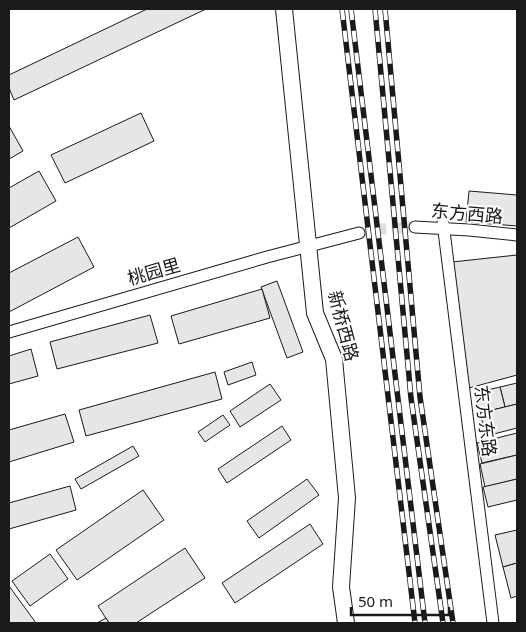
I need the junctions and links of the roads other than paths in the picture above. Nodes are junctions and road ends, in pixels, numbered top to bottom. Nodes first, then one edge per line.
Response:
1 (284, 9) edge
2 (443, 226) junction
3 (415, 227) tunnel mouth
4 (360, 232) tunnel mouth
5 (517, 236) edge
6 (308, 245) junction
7 (9, 332) edge
8 (346, 623) edge
9 (493, 623) edge

1 - 6 street, 新桥西路
2 - 3 street, 东方西路
2 - 5 street, 东方西路
2 - 9 street, 东方东路
4 - 6 street
6 - 7 street, 桃园里
6 - 8 street, 新桥西路

